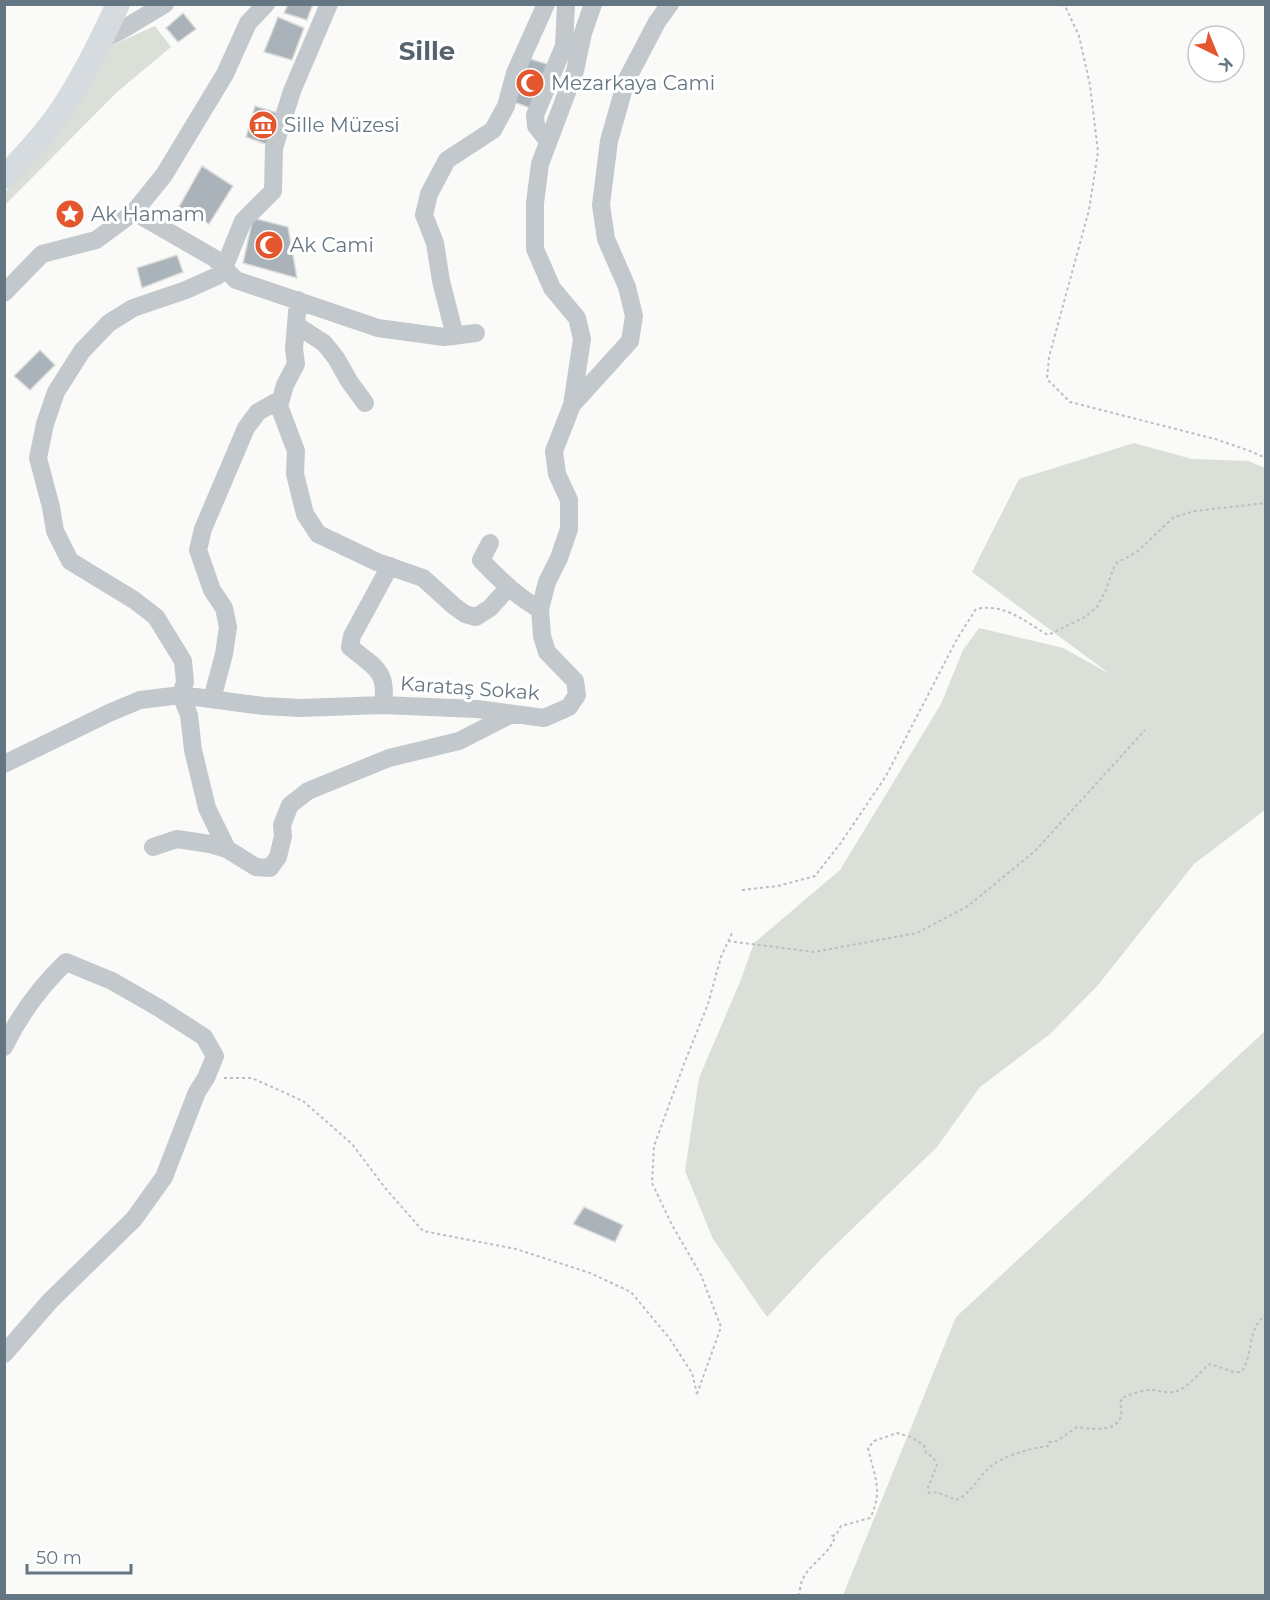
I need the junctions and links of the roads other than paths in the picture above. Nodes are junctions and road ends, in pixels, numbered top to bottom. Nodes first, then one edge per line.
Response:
1 (118, 4) edge
2 (165, 4) edge
3 (266, 4) edge
4 (329, 4) edge
5 (546, 4) edge
6 (566, 4) edge
7 (593, 4) edge
8 (670, 4) edge
9 (583, 33) junction
10 (102, 40) junction
11 (548, 141) junction
12 (4, 177) edge
13 (134, 212) junction
14 (224, 268) junction
15 (4, 293) edge
16 (298, 300) junction
17 (296, 325) junction
18 (476, 333) dead end
19 (455, 336) junction
20 (281, 399) junction
21 (365, 403) dead end
22 (572, 405) junction
23 (490, 543) dead end
24 (390, 566) junction
25 (509, 587) junction
26 (540, 609) junction
27 (182, 696) junction
28 (212, 699) junction
29 (383, 705) junction
30 (512, 714) junction
31 (4, 764) edge
32 (153, 847) dead end
33 (227, 849) junction
34 (4, 1047) edge
35 (4, 1354) edge

1 - 10 main road
2 - 10 street
3 - 13 street
4 - 14 street
5 - 19 street
6 - 9 street
6 - 11 street
7 - 9 street
8 - 22 street, Karataş Sokak
9 - 11 street
10 - 12 main road
11 - 22 street
13 - 14 street
13 - 15 street
14 - 16 street
14 - 27 street
16 - 17 street
16 - 19 street
17 - 20 street
17 - 21 street
18 - 19 street
20 - 24 street
20 - 28 street
22 - 26 street, Karataş Sokak
23 - 25 street
24 - 25 street
24 - 29 street
25 - 26 street
26 - 30 street, Karataş Sokak
27 - 28 street, Karataş Sokak
27 - 31 street, Karataş Sokak
27 - 33 street
28 - 29 street, Karataş Sokak
29 - 30 street, Karataş Sokak
30 - 33 street
32 - 33 street
34 - 35 street

